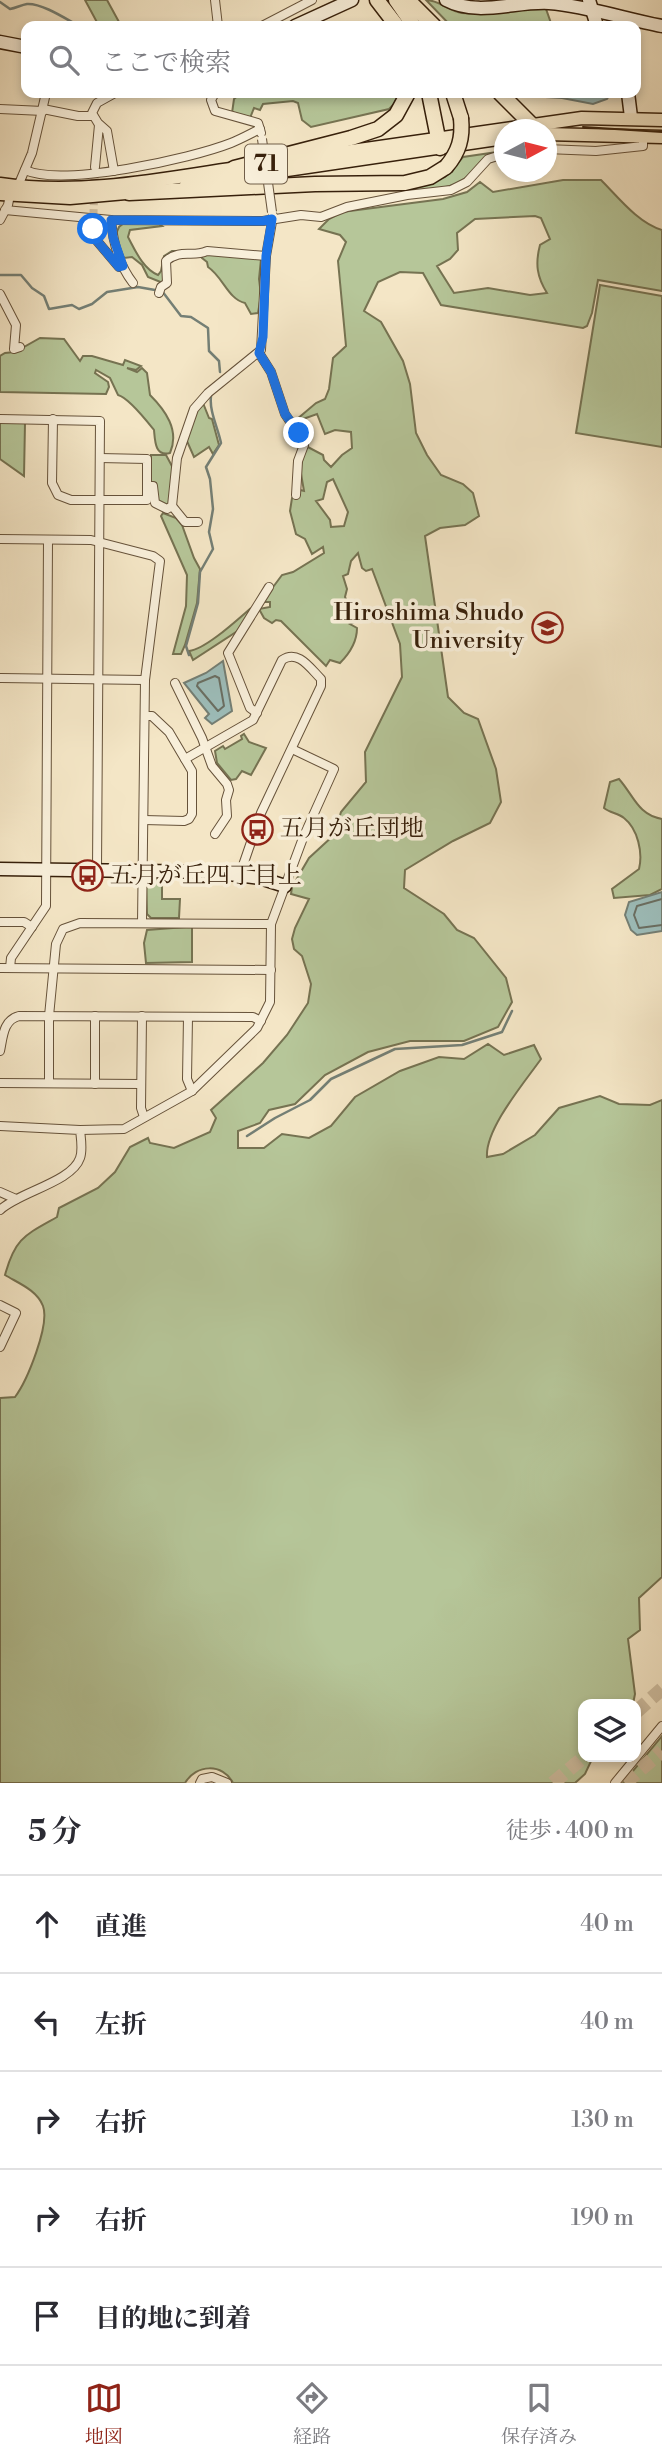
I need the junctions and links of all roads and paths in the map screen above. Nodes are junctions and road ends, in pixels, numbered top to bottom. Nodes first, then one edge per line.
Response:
1 (215, 0) edge
2 (312, 0) edge
3 (352, 0) edge
4 (378, 0) edge
5 (396, 0) edge
6 (408, 0) edge
7 (446, 0) edge
8 (508, 3) edge
9 (590, 5) edge
10 (217, 21) edge
11 (272, 21) edge
12 (306, 21) edge
13 (388, 21) edge
14 (393, 21) edge
15 (411, 21) edge
16 (429, 21) edge
17 (662, 26) edge
18 (0, 42) edge
19 (21, 46) edge
20 (45, 98) edge
21 (107, 98) edge
22 (213, 98) edge
23 (405, 98) edge
24 (430, 98) edge
25 (455, 98) edge
26 (505, 98) edge
27 (629, 98) edge
28 (0, 109) edge
29 (43, 110) junction
30 (92, 116) junction
31 (631, 117) junction
32 (526, 119) edge
33 (662, 120) edge
34 (557, 121) edge
35 (99, 125) junction
36 (260, 129) junction
37 (494, 132) edge
38 (557, 134) edge
39 (643, 135) junction
40 (662, 137) edge
41 (494, 139) edge
42 (439, 143) junction
43 (557, 149) edge
44 (494, 157) edge
45 (95, 167) tunnel mouth
46 (234, 168) junction
47 (25, 170) junction
48 (114, 171) junction
49 (0, 184) edge
50 (9, 192) edge
51 (129, 193) junction
52 (5, 210) junction
53 (272, 215) junction
54 (0, 220) edge
55 (111, 220) junction
56 (93, 229) tunnel mouth
57 (266, 256) junction
58 (123, 266) junction
59 (132, 283) dead end
60 (159, 293) dead end
61 (0, 294) edge
62 (20, 347) dead end
63 (259, 353) junction
64 (0, 419) edge
65 (53, 419) junction
66 (100, 458) junction
67 (147, 486) junction
68 (296, 495) dead end
69 (100, 500) junction
70 (172, 506) junction
71 (198, 522) dead end
72 (0, 539) edge
73 (48, 540) junction
74 (99, 542) junction
75 (269, 587) dead end
76 (1, 678) edge
77 (47, 678) junction
78 (99, 679) junction
79 (145, 680) junction
80 (175, 683) dead end
81 (257, 713) junction
82 (145, 716) junction
83 (205, 747) junction
84 (292, 749) junction
85 (185, 759) junction
86 (144, 820) junction
87 (215, 834) dead end
88 (0, 869) edge
89 (46, 870) junction
90 (97, 870) junction
91 (143, 870) junction
92 (240, 874) junction
93 (285, 886) junction
94 (0, 922) edge
95 (142, 923) junction
96 (271, 924) junction
97 (32, 927) junction
98 (0, 968) edge
99 (10, 968) junction
100 (53, 968) junction
101 (271, 970) junction
102 (48, 1016) junction
103 (95, 1016) junction
104 (142, 1016) junction
105 (188, 1017) junction
106 (261, 1021) junction
107 (0, 1051) edge
108 (0, 1083) edge
109 (49, 1083) junction
110 (95, 1084) junction
111 (141, 1084) junction
112 (192, 1091) junction
113 (144, 1117) junction
114 (0, 1126) edge
115 (80, 1130) junction
116 (0, 1192) edge
117 (16, 1199) junction
118 (0, 1210) edge
119 (0, 1305) edge
120 (0, 1347) edge
121 (662, 1726) edge
122 (200, 1783) edge
123 (227, 1783) edge
124 (615, 1783) edge

1 - 10 street
2 - 11 street
3 - 12 street
4 - 13 highway
4 - 14 highway
5 - 15 highway
6 - 16 highway
7 - 8 street
8 - 9 street
9 - 17 street
18 - 19 street
20 - 29 street
21 - 30 street
22 - 36 street
23 - 46 highway
24 - 42 highway
25 - 51 highway, bridge
26 - 32 highway
27 - 31 street
28 - 29 street
29 - 30 street
29 - 47 street
30 - 35 street
31 - 33 main road, 71
31 - 34 main road, 71
35 - 45 street
35 - 48 street
36 - 48 street
36 - 53 street, bridge
37 - 42 main road, 71
38 - 39 main road
39 - 40 main road
39 - 43 street
41 - 42 main road, 71
42 - 46 main road, 71
42 - 51 main road, 71
44 - 53 street
46 - 50 main road, 71
47 - 48 street
47 - 50 street
49 - 50 main road, 71
50 - 51 main road, 71
50 - 52 street
52 - 54 street
52 - 55 street
53 - 55 street
53 - 57 street
55 - 58 street
56 - 58 street
57 - 60 street
57 - 63 street
58 - 59 street
61 - 62 street
63 - 68 street
63 - 70 street
64 - 65 street
65 - 66 street
65 - 69 street
66 - 67 street
66 - 69 street
67 - 69 street
67 - 70 street
69 - 74 street
70 - 71 street
72 - 73 street
73 - 74 street
73 - 77 street
74 - 78 street
74 - 79 street
75 - 81 street
76 - 77 street
77 - 78 street
77 - 89 street
78 - 79 street
78 - 90 street
79 - 82 street
80 - 83 street
81 - 83 street
81 - 84 street
82 - 85 street
82 - 86 street
83 - 85 street
83 - 87 street
84 - 92 street
84 - 93 street
85 - 86 street
86 - 91 street
88 - 89 street
89 - 90 street
89 - 97 street
90 - 91 street
91 - 92 street
91 - 95 street
92 - 93 street
93 - 96 street
94 - 97 street
95 - 96 street
95 - 100 street
96 - 101 street
97 - 99 street
98 - 99 street
99 - 100 street
100 - 101 street
100 - 102 street
101 - 106 street
102 - 103 street
102 - 107 street
102 - 109 street
103 - 104 street
103 - 110 street
104 - 105 street
104 - 111 street
105 - 106 street
105 - 112 street
106 - 112 street
108 - 109 street
109 - 110 street
110 - 111 street
111 - 113 street
112 - 113 street
113 - 115 street
114 - 115 street
115 - 117 street
116 - 117 street
117 - 118 street
119 - 120 street
121 - 124 street
122 - 123 street

